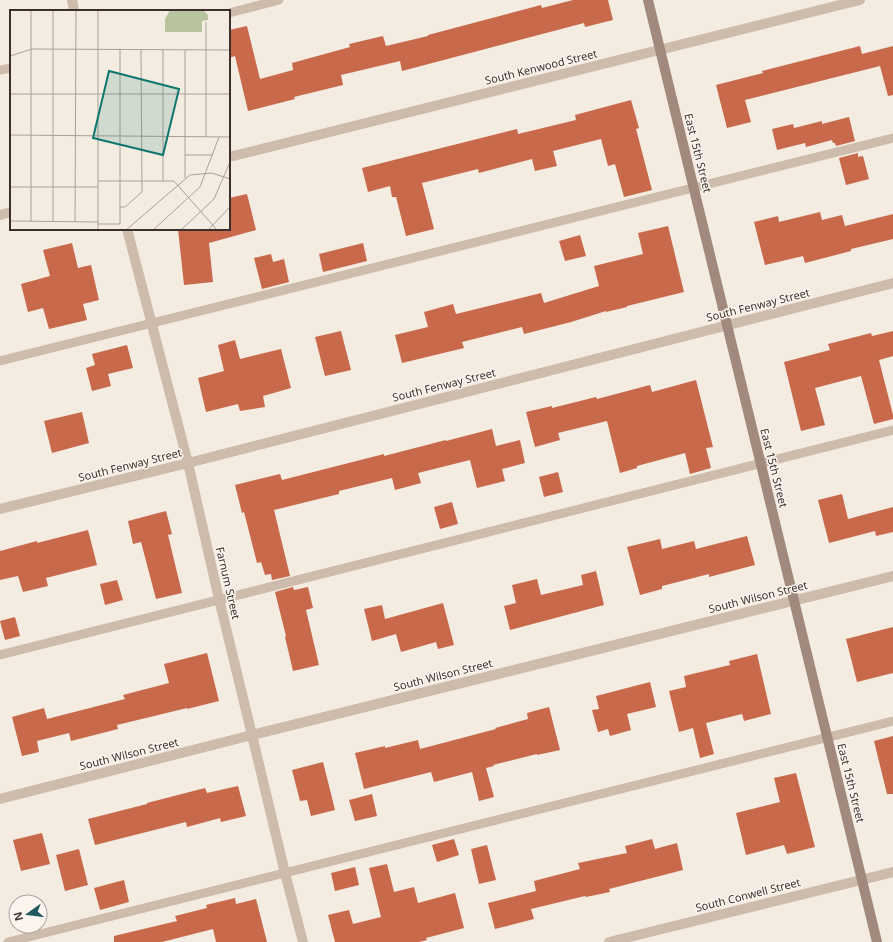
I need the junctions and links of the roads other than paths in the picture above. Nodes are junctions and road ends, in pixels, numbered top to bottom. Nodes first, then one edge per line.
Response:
1 (72, 0) edge
2 (279, 0) edge
3 (648, 0) edge
4 (860, 0) edge
5 (74, 10) edge
6 (230, 13) edge
7 (660, 50) junction
8 (10, 68) edge
9 (0, 70) edge
10 (893, 138) edge
11 (230, 157) edge
12 (694, 188) junction
13 (10, 212) edge
14 (0, 215) edge
15 (127, 230) edge
16 (893, 283) edge
17 (151, 323) junction
18 (727, 325) junction
19 (0, 361) edge
20 (893, 430) edge
21 (188, 463) junction
22 (761, 463) junction
23 (0, 509) edge
24 (893, 576) edge
25 (219, 599) junction
26 (794, 601) junction
27 (0, 655) edge
28 (893, 722) edge
29 (252, 735) junction
30 (827, 738) junction
31 (0, 799) edge
32 (285, 872) junction
33 (893, 872) edge
34 (863, 880) junction
35 (8, 942) edge
36 (303, 942) edge
37 (609, 942) edge
38 (877, 942) edge

1 - 5 street
2 - 6 lane
3 - 7 main road, East 15th Street
4 - 7 street, South Kenwood Street
7 - 11 street, South Kenwood Street
7 - 12 main road, East 15th Street
8 - 9 lane
10 - 12 lane
12 - 17 lane
12 - 18 main road, East 15th Street
13 - 14 street
15 - 17 street, Farnum Street
16 - 18 street, South Fenway Street
17 - 19 lane
17 - 21 street, Farnum Street
18 - 21 street, South Fenway Street
18 - 22 main road, East 15th Street
20 - 22 lane
21 - 23 street, South Fenway Street
21 - 25 street, Farnum Street
22 - 25 lane
22 - 26 main road, East 15th Street
24 - 26 street, South Wilson Street
25 - 27 lane
25 - 29 street, Farnum Street
26 - 29 street, South Wilson Street
26 - 30 main road, East 15th Street
28 - 30 lane
29 - 31 street, South Wilson Street
29 - 32 street, Farnum Street
30 - 32 lane
30 - 34 main road, East 15th Street
32 - 35 lane
32 - 36 street, Farnum Street
33 - 34 street, South Conwell Street
34 - 37 street, South Conwell Street
34 - 38 main road, East 15th Street

